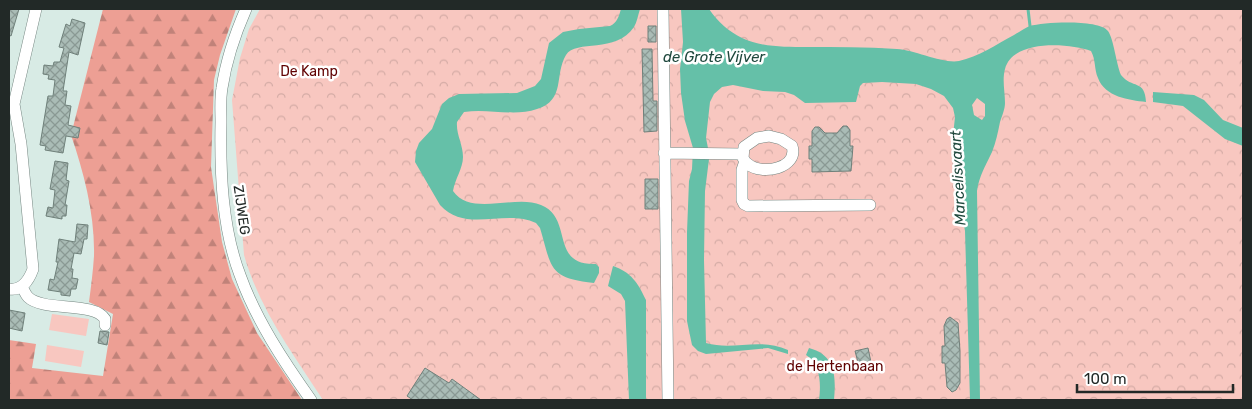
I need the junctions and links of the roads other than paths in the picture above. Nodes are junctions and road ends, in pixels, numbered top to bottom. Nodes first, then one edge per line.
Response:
1 (36, 9) edge
2 (246, 9) edge
3 (662, 9) edge
4 (12, 103) edge
5 (664, 153) junction
6 (870, 205) dead end
7 (22, 287) junction
8 (9, 288) edge
9 (105, 325) dead end
10 (311, 400) edge
11 (668, 400) edge

1 - 4 street
2 - 10 street, ZIJWEG
3 - 5 street
4 - 7 street
5 - 6 street
5 - 11 street
7 - 8 street
7 - 9 street

